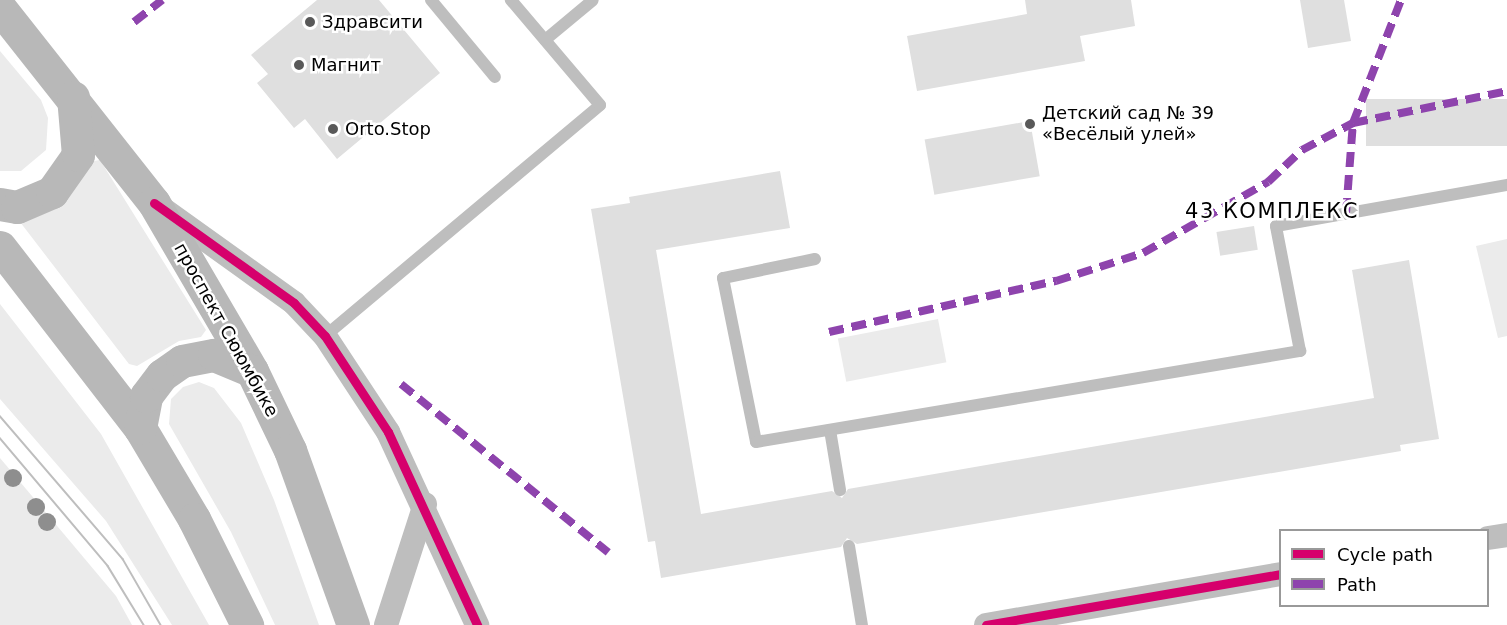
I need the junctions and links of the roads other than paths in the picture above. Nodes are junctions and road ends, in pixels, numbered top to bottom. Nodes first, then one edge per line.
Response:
1 (431, 0) edge
2 (511, 0) edge
3 (593, 0) edge
4 (0, 8) edge
5 (545, 40) junction
6 (495, 77) dead end
7 (74, 97) junction
8 (1507, 185) edge
9 (154, 203) junction
10 (0, 204) edge
11 (0, 247) edge
12 (815, 259) dead end
13 (325, 336) junction
14 (252, 371) junction
15 (140, 428) junction
16 (830, 430) junction
17 (840, 490) dead end
18 (425, 504) junction
19 (1507, 535) edge
20 (1489, 538) edge
21 (849, 546) dead end
22 (1279, 574) edge
23 (247, 625) edge
24 (353, 625) edge
25 (386, 625) edge
26 (477, 625) edge
27 (862, 625) edge
28 (986, 625) edge

1 - 6 lane
2 - 5 lane
3 - 5 lane
4 - 7 main road, проспект Сююмбике
5 - 13 lane
7 - 9 main road, проспект Сююмбике
7 - 10 main road
8 - 16 lane
9 - 13 street
9 - 14 main road, проспект Сююмбике
11 - 15 main road
12 - 16 lane
13 - 18 street
14 - 15 main road
14 - 24 main road, проспект Сююмбике
15 - 23 main road
16 - 17 lane
18 - 25 street
18 - 26 street
19 - 20 street
21 - 27 lane
22 - 28 street

